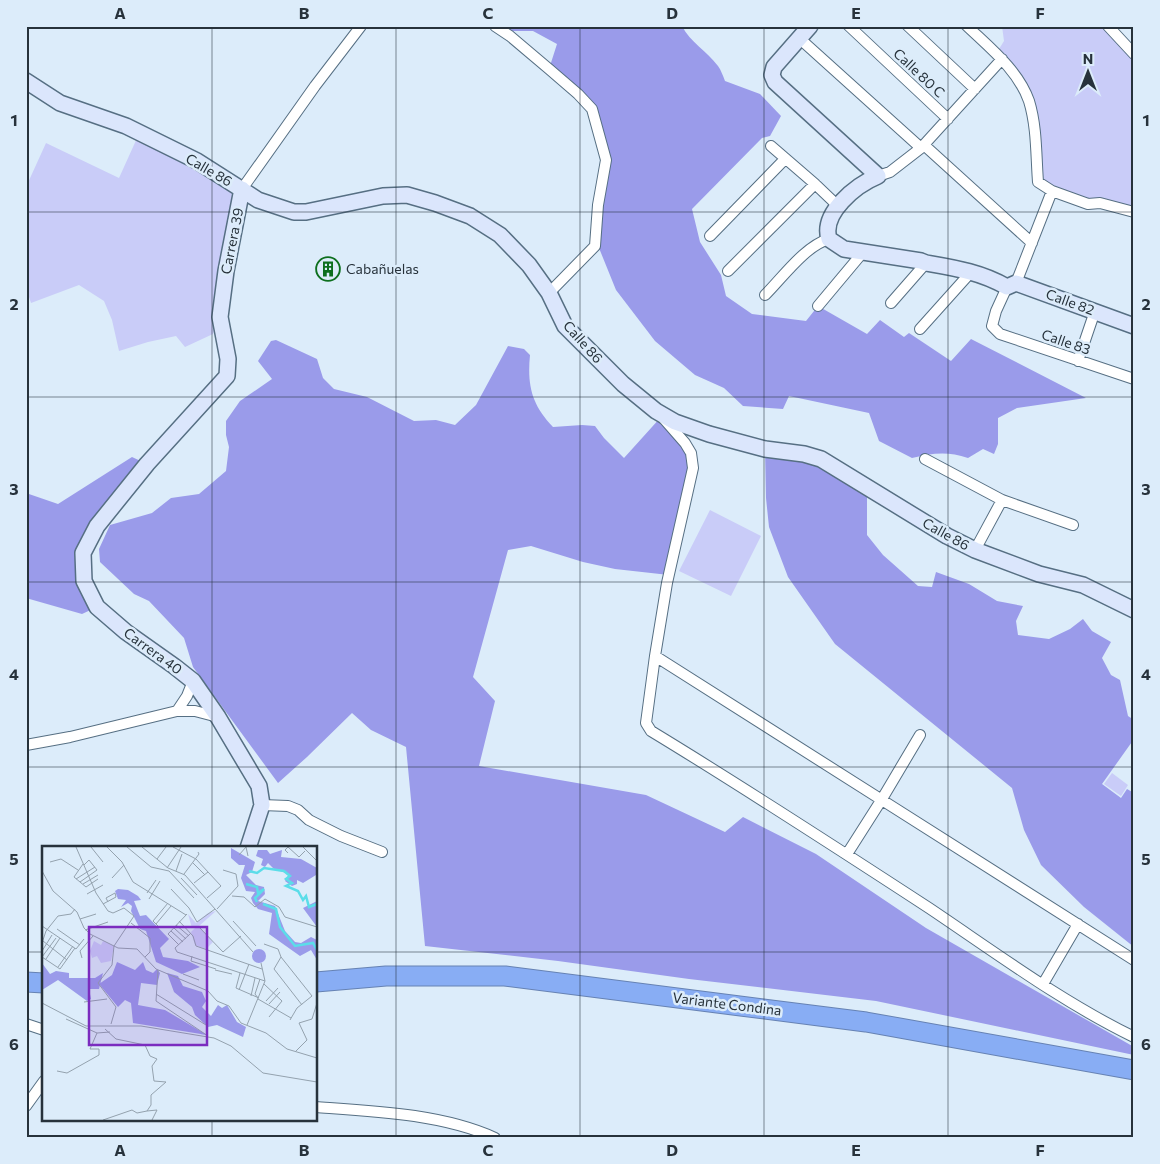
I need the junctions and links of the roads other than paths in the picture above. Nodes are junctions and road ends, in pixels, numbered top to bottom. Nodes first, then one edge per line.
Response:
1 (361, 26) edge
2 (495, 26) edge
3 (810, 26) edge
4 (848, 26) edge
5 (908, 26) edge
6 (967, 26) edge
7 (1108, 26) edge
8 (799, 38) junction
9 (1134, 54) edge
10 (1002, 59) junction
11 (28, 87) edge
12 (974, 89) junction
13 (948, 119) junction
14 (771, 146) dead end
15 (923, 147) junction
16 (785, 159) junction
17 (878, 176) junction
18 (815, 184) junction
19 (242, 189) junction
20 (1052, 191) junction
21 (838, 206) junction
22 (1134, 212) edge
23 (710, 236) dead end
24 (829, 239) junction
25 (1032, 242) junction
26 (862, 251) junction
27 (926, 263) junction
28 (728, 271) dead end
29 (972, 272) junction
30 (1011, 285) junction
31 (550, 293) junction
32 (765, 295) dead end
33 (891, 303) dead end
34 (818, 306) dead end
35 (1095, 311) junction
36 (1134, 326) edge
37 (920, 329) dead end
38 (1078, 361) junction
39 (1134, 379) edge
40 (656, 412) junction
41 (924, 459) dead end
42 (147, 464) joint
43 (1002, 500) junction
44 (1073, 525) dead end
45 (975, 550) junction
46 (1134, 610) edge
47 (655, 656) junction
48 (193, 682) junction
49 (177, 712) junction
50 (218, 717) junction
51 (920, 735) dead end
52 (26, 745) edge
53 (882, 799) junction
54 (262, 805) junction
55 (249, 846) edge
56 (382, 852) dead end
57 (847, 854) junction
58 (1078, 924) junction
59 (1134, 960) edge
60 (321, 980) edge
61 (26, 982) edge
62 (42, 984) edge
63 (1043, 984) junction
64 (26, 1024) edge
65 (42, 1029) edge
66 (1134, 1037) edge
67 (1134, 1070) edge
68 (42, 1085) edge
69 (26, 1106) edge
70 (318, 1107) edge
71 (495, 1138) edge

1 - 19 street, Carrera 39
2 - 31 street
3 - 8 main road
4 - 13 street, Calle 80 C
5 - 12 street
6 - 10 street
7 - 9 street
8 - 15 street
8 - 17 main road
10 - 12 street
10 - 20 street
11 - 19 main road, Calle 86
12 - 13 street
13 - 15 street
14 - 16 street
15 - 17 street
15 - 25 street
16 - 18 street
16 - 23 street
17 - 21 main road
17 - 26 main road
18 - 21 street
18 - 28 street
19 - 31 main road, Calle 86
19 - 42 main road, Carrera 39
20 - 22 street
20 - 25 street
21 - 24 main road
24 - 26 main road, Calle 82
24 - 32 street
25 - 30 street
26 - 27 main road, Calle 82
26 - 34 street
27 - 29 main road, Calle 82
27 - 33 street
29 - 30 main road, Calle 82
29 - 37 street
30 - 35 main road, Calle 82
30 - 38 street, Calle 83
31 - 40 main road, Calle 86
35 - 36 main road, Calle 82
35 - 38 street
38 - 39 street, Calle 83
40 - 45 main road, Calle 86
40 - 47 street
41 - 43 street
42 - 48 main road, Carrera 40
43 - 44 street
43 - 45 street
45 - 46 main road, Calle 86
47 - 53 street
47 - 57 street
48 - 49 street
48 - 50 main road, Carrera 40
49 - 50 street
49 - 52 street
50 - 54 main road, Carrera 40
51 - 53 street
53 - 57 street
53 - 58 street
54 - 55 main road, Carrera 40
54 - 56 street
57 - 63 street
58 - 59 street
58 - 63 street
60 - 67 highway, Variante Condina
61 - 62 highway
63 - 66 street
64 - 65 street
68 - 69 street
70 - 71 street

